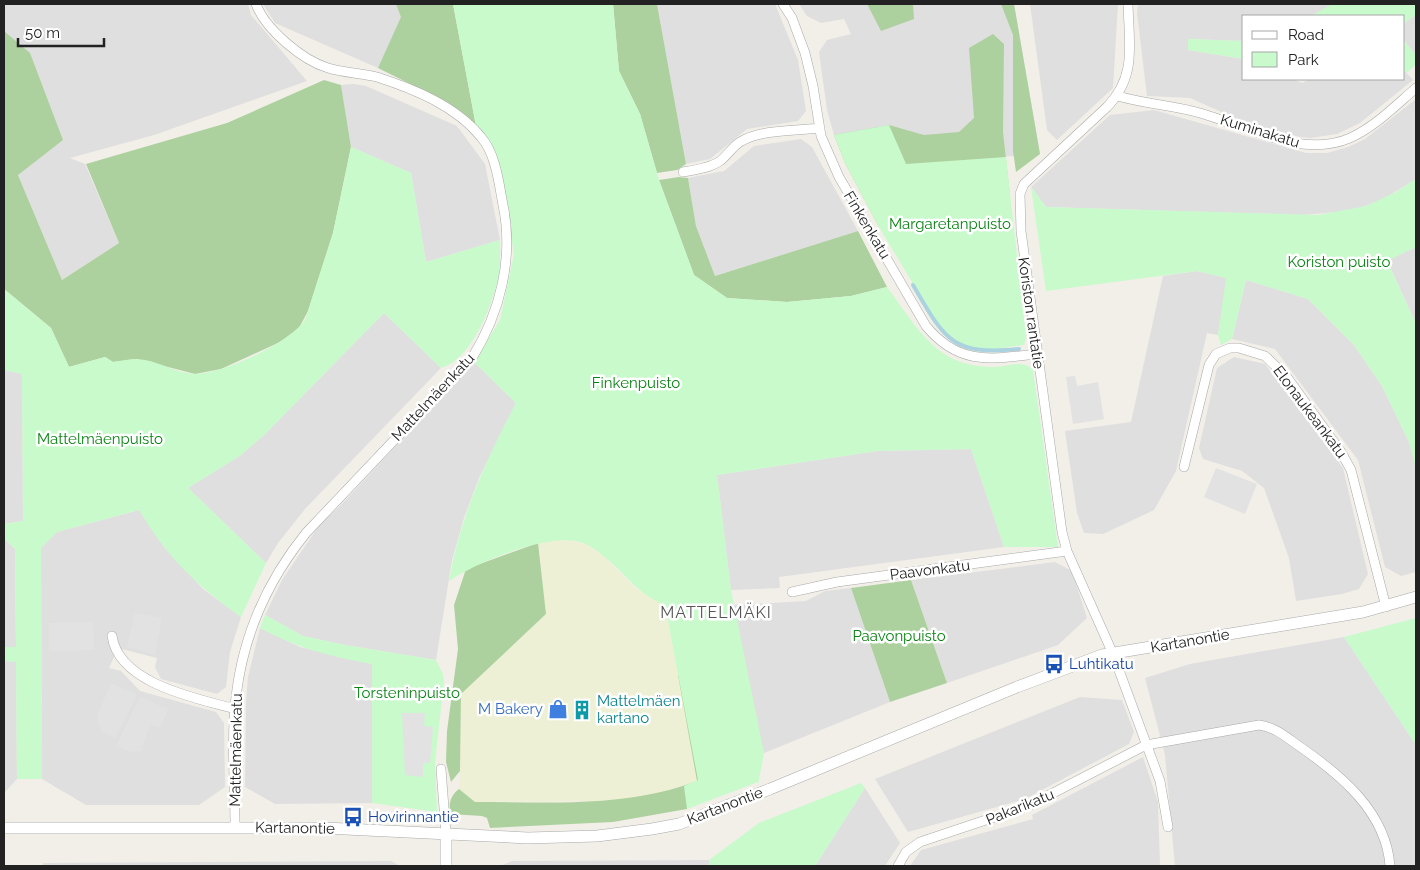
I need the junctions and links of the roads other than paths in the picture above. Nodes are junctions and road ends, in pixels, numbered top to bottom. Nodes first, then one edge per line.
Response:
1 (256, 4) edge
2 (783, 4) edge
3 (1128, 4) edge
4 (1416, 88) edge
5 (1118, 96) junction
6 (820, 128) junction
7 (683, 172) dead end
8 (1037, 354) junction
9 (1184, 467) dead end
10 (1067, 551) junction
11 (792, 592) dead end
12 (1416, 597) edge
13 (1386, 607) junction
14 (112, 636) dead end
15 (1113, 654) junction
16 (235, 709) junction
17 (1146, 745) junction
18 (441, 769) dead end
19 (235, 827) junction
20 (1168, 827) dead end
21 (4, 828) edge
22 (446, 834) junction
23 (446, 866) edge
24 (898, 866) edge
25 (1390, 866) edge

1 - 16 street, Mattelmäenkatu
2 - 6 street, Finkenkatu
3 - 5 street, Koriston rantatie
4 - 5 street, Kuminakatu
5 - 8 street, Koriston rantatie
6 - 7 street
6 - 8 street, Finkenkatu
8 - 10 street, Koriston rantatie
9 - 13 street, Elonaukeankatu
10 - 11 street, Paavonkatu
10 - 15 street, Koriston rantatie
12 - 13 street, Kartanontie
13 - 15 street, Kartanontie
14 - 16 street
15 - 17 street
15 - 22 street, Kartanontie
16 - 19 street, Mattelmäenkatu
17 - 20 street
17 - 24 street, Pakarikatu
17 - 25 street, Pakarikatu
18 - 22 street
19 - 21 street, Kartanontie
19 - 22 street, Kartanontie
22 - 23 street

